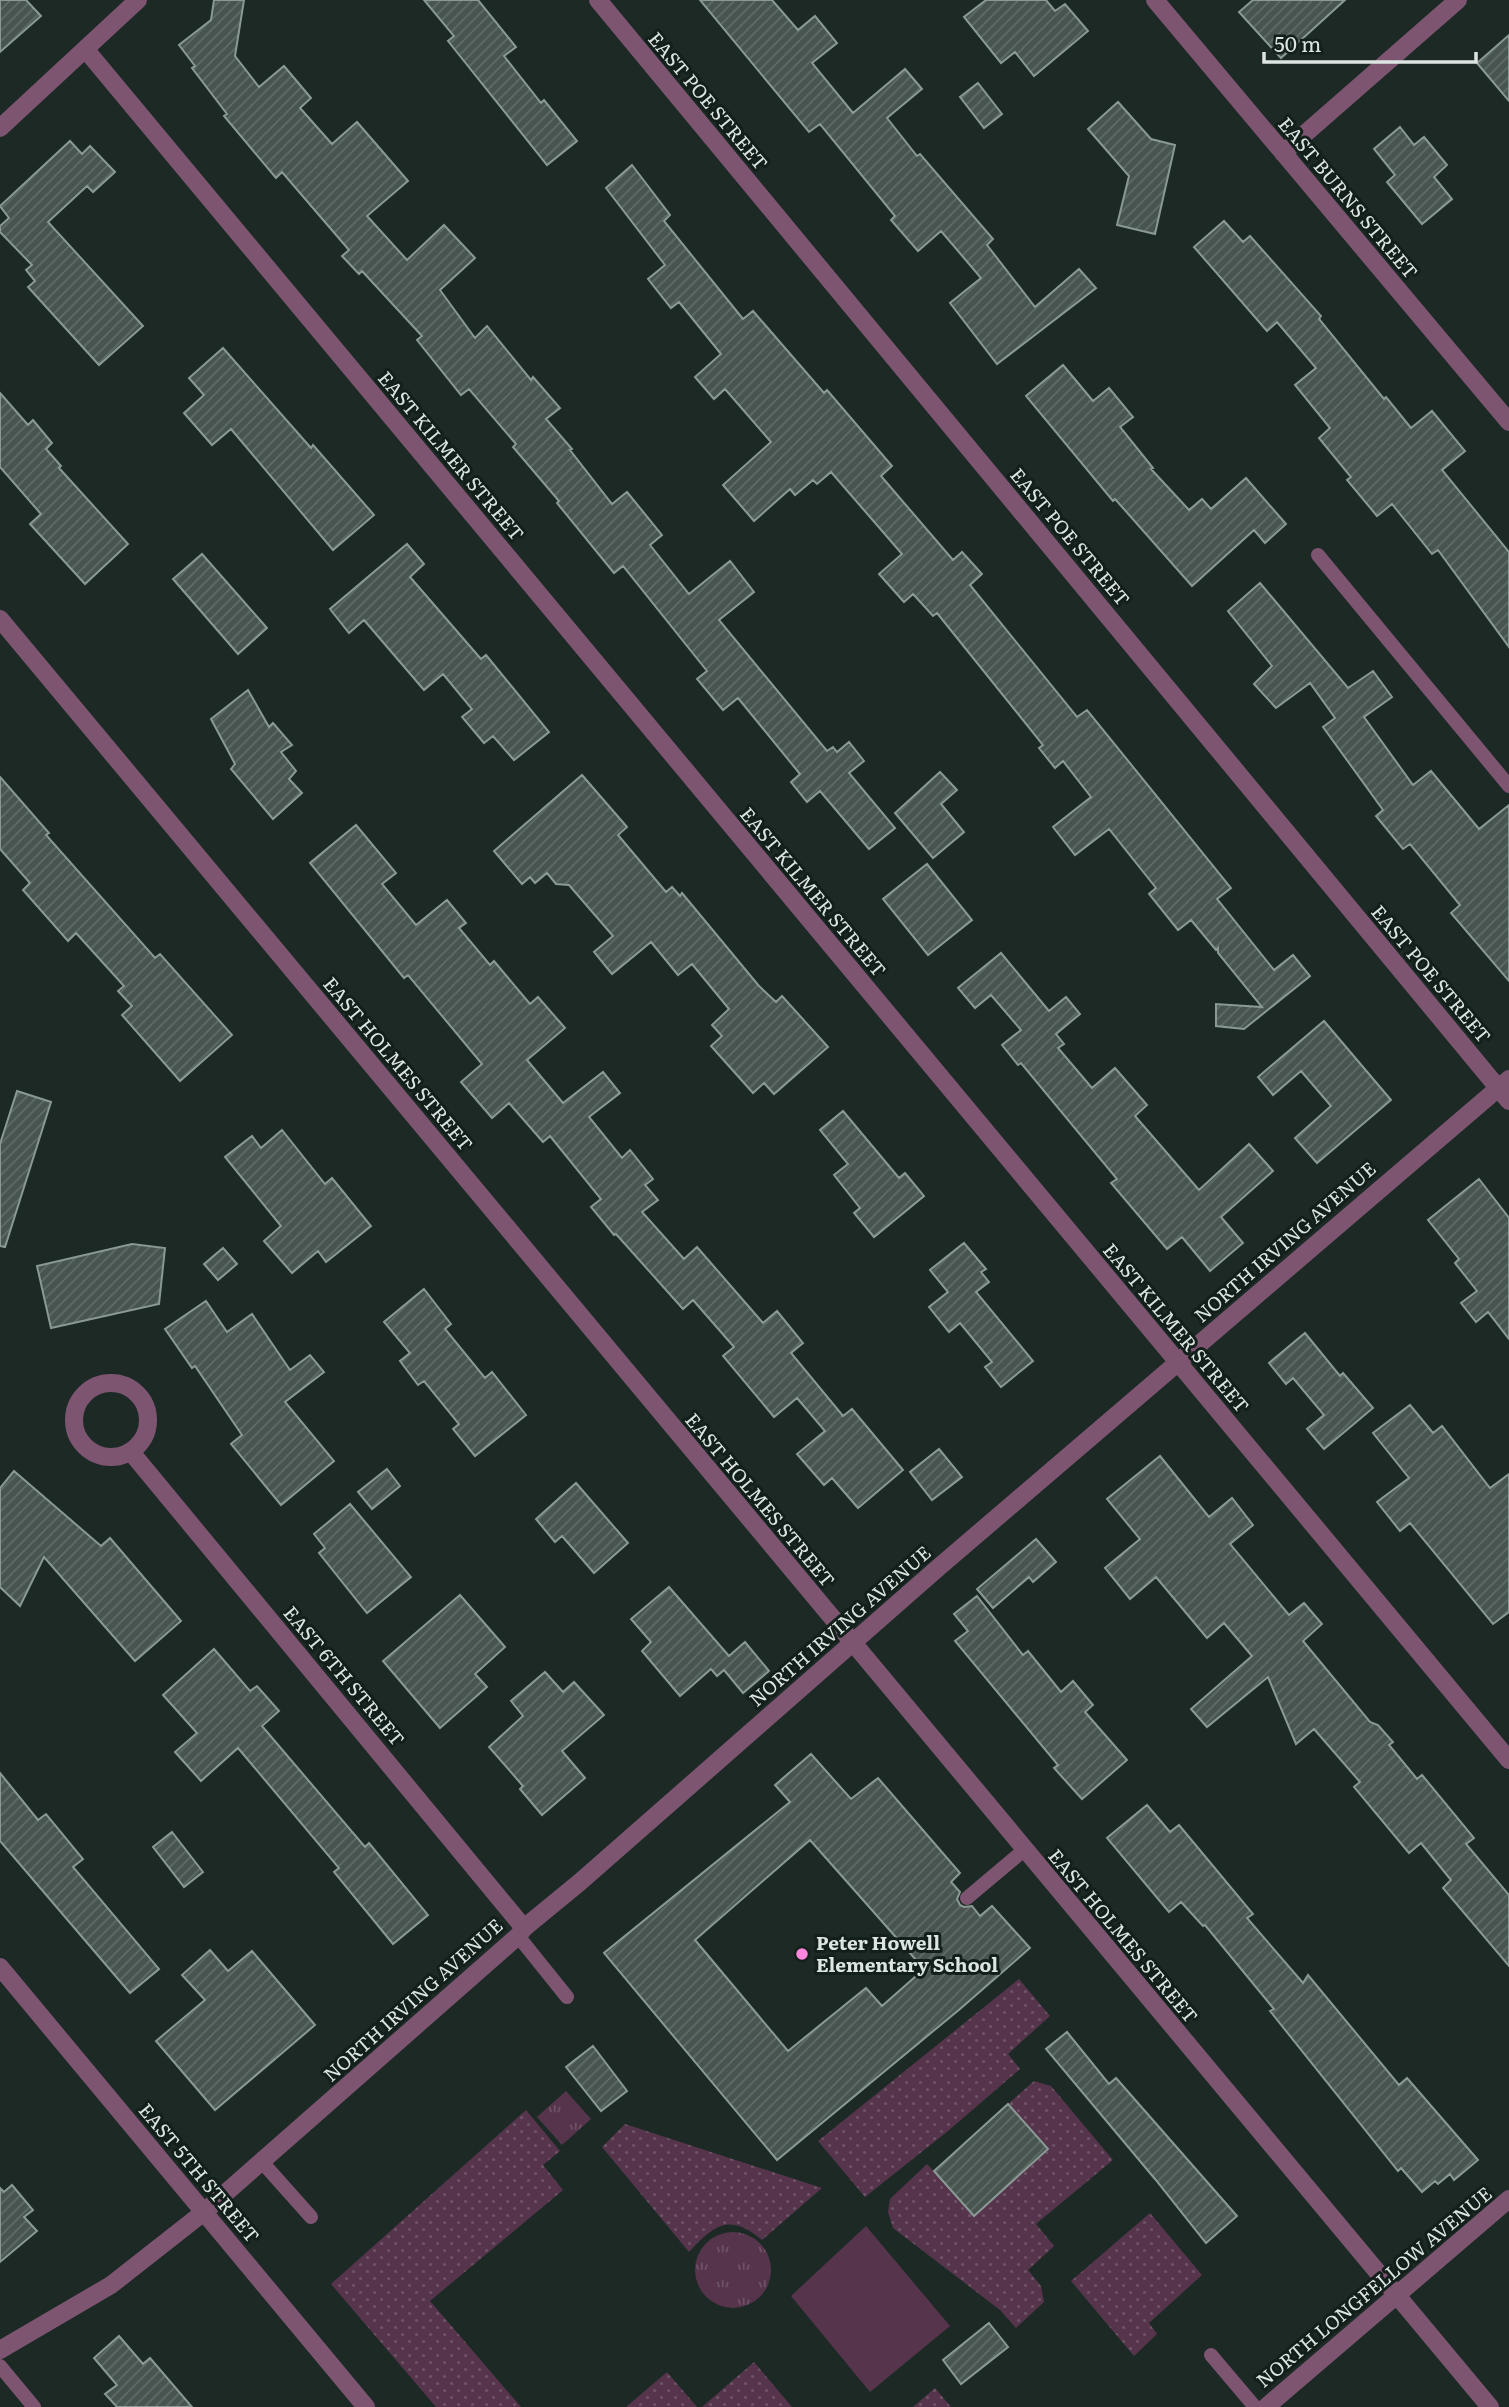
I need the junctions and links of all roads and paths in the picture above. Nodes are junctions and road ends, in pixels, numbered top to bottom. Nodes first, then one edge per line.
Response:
1 (598, 0) edge
2 (1155, 0) edge
3 (1458, 0) edge
4 (131, 2) edge
5 (86, 50) junction
6 (0, 128) edge
7 (1283, 153) junction
8 (1509, 422) edge
9 (1318, 555) dead end
10 (0, 619) edge
11 (1509, 786) edge
12 (1505, 1090) edge
13 (1177, 1363) junction
14 (131, 1452) junction
15 (852, 1643) junction
16 (1509, 1760) edge
17 (1024, 1850) junction
18 (967, 1898) dead end
19 (521, 1932) junction
20 (0, 1967) edge
21 (568, 1997) dead end
22 (262, 2162) junction
23 (1509, 2200) edge
24 (204, 2212) junction
25 (311, 2217) dead end
26 (1397, 2295) junction
27 (0, 2350) edge
28 (1211, 2355) dead end
29 (0, 2366) edge
30 (34, 2407) edge
31 (366, 2407) edge
32 (1255, 2407) edge
33 (1266, 2407) edge
34 (1490, 2407) edge

1 - 12 street, EAST POE STREET
2 - 7 street, EAST BURNS STREET
3 - 7 street
4 - 5 street
5 - 6 street
5 - 13 street, EAST KILMER STREET
7 - 8 street, EAST BURNS STREET
9 - 11 lane
10 - 15 street, EAST HOLMES STREET
12 - 13 street, NORTH IRVING AVENUE
13 - 15 street, NORTH IRVING AVENUE
13 - 16 street, EAST KILMER STREET
14 - 14 street
14 - 19 street, EAST 6TH STREET
15 - 17 street, EAST HOLMES STREET
15 - 19 street, NORTH IRVING AVENUE
17 - 18 lane
17 - 26 street, EAST HOLMES STREET
19 - 21 lane
19 - 22 street, NORTH IRVING AVENUE
20 - 24 street, EAST 5TH STREET
22 - 24 street, NORTH IRVING AVENUE
22 - 25 lane
23 - 26 street, NORTH LONGFELLOW AVENUE
24 - 27 street, NORTH IRVING AVENUE
24 - 31 street, EAST 5TH STREET
26 - 33 street, NORTH LONGFELLOW AVENUE
26 - 34 street, EAST HOLMES STREET
28 - 32 lane
29 - 30 lane

